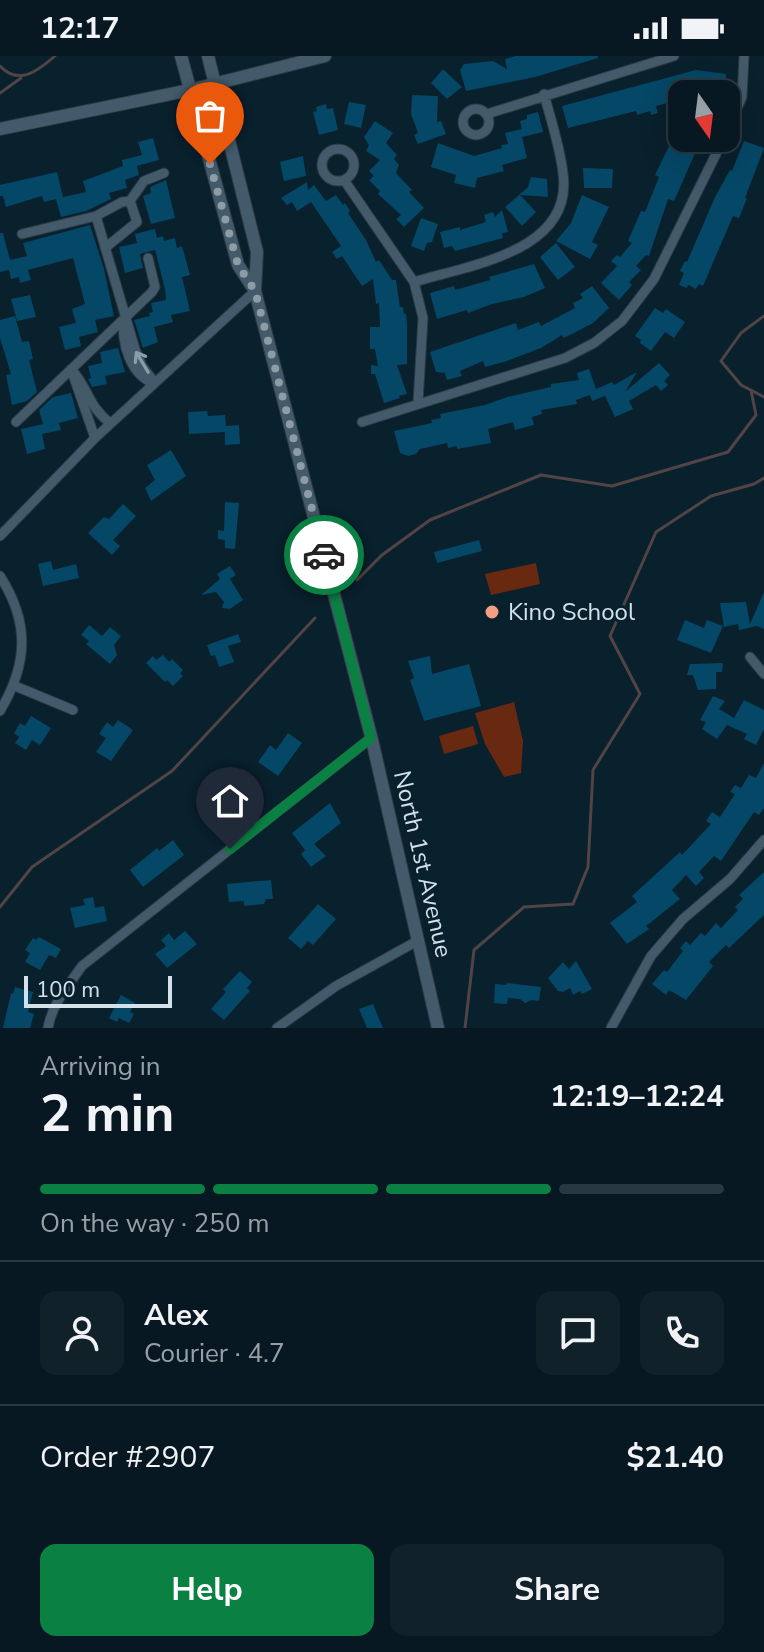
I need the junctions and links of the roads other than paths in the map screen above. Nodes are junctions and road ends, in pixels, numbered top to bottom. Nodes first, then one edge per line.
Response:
1 (181, 56) edge
2 (208, 56) edge
3 (325, 56) edge
4 (674, 56) edge
5 (744, 56) edge
6 (214, 84) junction
7 (190, 90) junction
8 (544, 94) junction
9 (740, 101) edge
10 (487, 114) dead end
11 (0, 129) edge
12 (717, 152) edge
13 (164, 173) dead end
14 (344, 180) dead end
15 (130, 201) junction
16 (96, 216) junction
17 (22, 234) dead end
18 (105, 248) junction
19 (148, 258) dead end
20 (414, 282) junction
21 (255, 291) junction
22 (125, 320) junction
23 (71, 369) junction
24 (155, 383) junction
25 (418, 403) junction
26 (16, 422) dead end
27 (362, 422) dead end
28 (110, 423) junction
29 (95, 438) junction
30 (0, 536) edge
31 (0, 576) edge
32 (750, 657) dead end
33 (764, 674) edge
34 (15, 686) junction
35 (73, 710) dead end
36 (0, 711) edge
37 (371, 738) junction
38 (764, 840) edge
39 (419, 940) junction
40 (48, 1028) edge
41 (277, 1028) edge
42 (438, 1028) edge
43 (611, 1028) edge

1 - 7 main road, North 1st Avenue
2 - 6 main road, North 1st Avenue
3 - 6 main road
4 - 8 street
5 - 9 street
6 - 7 main road
6 - 21 main road, North 1st Avenue
7 - 11 main road
7 - 21 main road, North 1st Avenue
8 - 10 street
8 - 20 street
12 - 25 street
13 - 15 street
14 - 20 street
15 - 16 street
15 - 18 street
16 - 17 street
16 - 18 street
18 - 22 street
19 - 22 street
20 - 25 street
21 - 24 street
21 - 37 main road, North 1st Avenue
22 - 23 street
22 - 24 street
23 - 26 street
23 - 28 street
23 - 29 street
24 - 28 street
25 - 27 street
28 - 29 street
29 - 30 street
31 - 34 street
32 - 33 street
34 - 35 street
34 - 36 street
37 - 39 main road, North 1st Avenue
37 - 40 street
38 - 43 street
39 - 41 street
39 - 42 main road, North 1st Avenue

